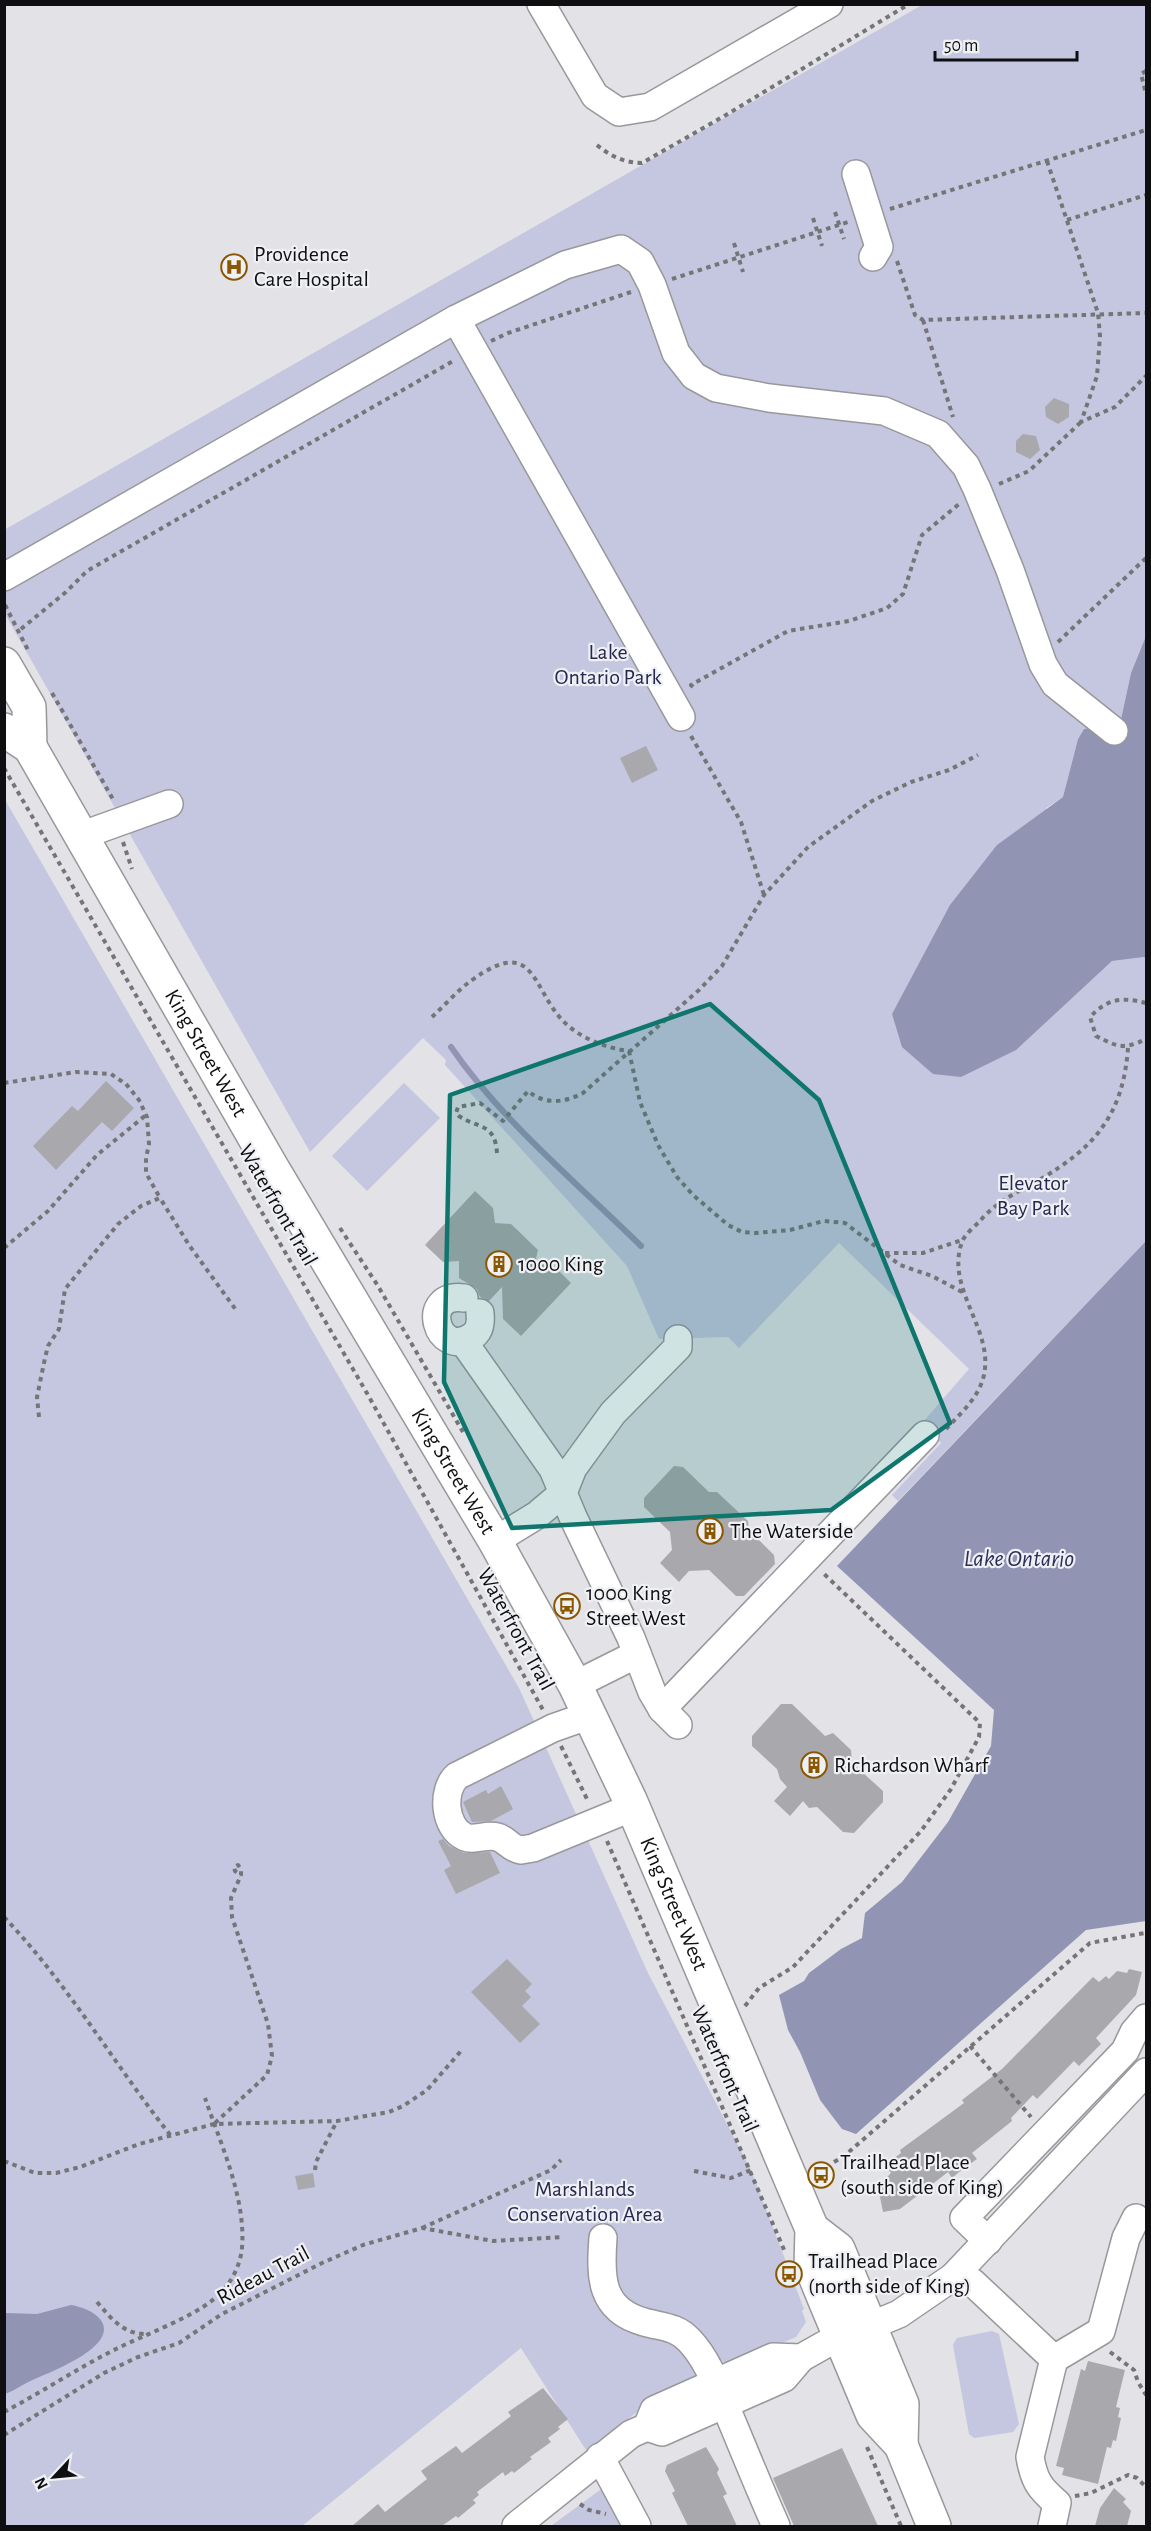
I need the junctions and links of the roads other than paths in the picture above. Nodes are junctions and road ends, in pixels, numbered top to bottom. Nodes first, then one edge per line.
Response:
1 (542, 4) edge
2 (829, 4) edge
3 (856, 174) dead end
4 (876, 252) road end
5 (456, 319) junction
6 (4, 577) edge
7 (4, 664) edge
8 (681, 717) road end
9 (1114, 731) dead end
10 (17, 739) edge
11 (169, 804) dead end
12 (81, 836) junction
13 (678, 1339) dead end
14 (463, 1341) junction
15 (933, 1435) road end
16 (563, 1492) junction
17 (495, 1541) junction
18 (637, 1654) junction
19 (575, 1685) junction
20 (590, 1715) junction
21 (633, 1807) junction
22 (1146, 2018) edge
23 (1116, 2060) junction
24 (1144, 2081) edge
25 (1136, 2218) dead end
26 (603, 2238) dead end
27 (988, 2241) junction
28 (953, 2277) junction
29 (856, 2332) junction
30 (1054, 2359) junction
31 (720, 2393) junction
32 (600, 2457) junction
33 (1054, 2515) edge
34 (516, 2526) edge
35 (637, 2526) edge
36 (776, 2526) edge
37 (934, 2526) edge

1 - 2 street
3 - 4 street
5 - 6 street
5 - 8 street
5 - 9 street
7 - 10 main road, King Street West
10 - 12 main road, King Street West
11 - 12 street
12 - 17 main road, King Street West
13 - 16 street
14 - 14 street
14 - 16 street
15 - 18 street
16 - 17 street
16 - 18 street
17 - 19 main road, King Street West
18 - 19 street
19 - 20 main road, King Street West
20 - 21 main road, King Street West
20 - 21 street
21 - 29 main road, King Street West
22 - 23 street
23 - 24 street
23 - 27 street
24 - 27 street
25 - 30 street
26 - 31 street
27 - 28 street
28 - 29 street
28 - 30 street
29 - 31 street
29 - 37 main road, King Street West
30 - 33 street
31 - 32 street
31 - 36 street
32 - 34 street
32 - 35 street

